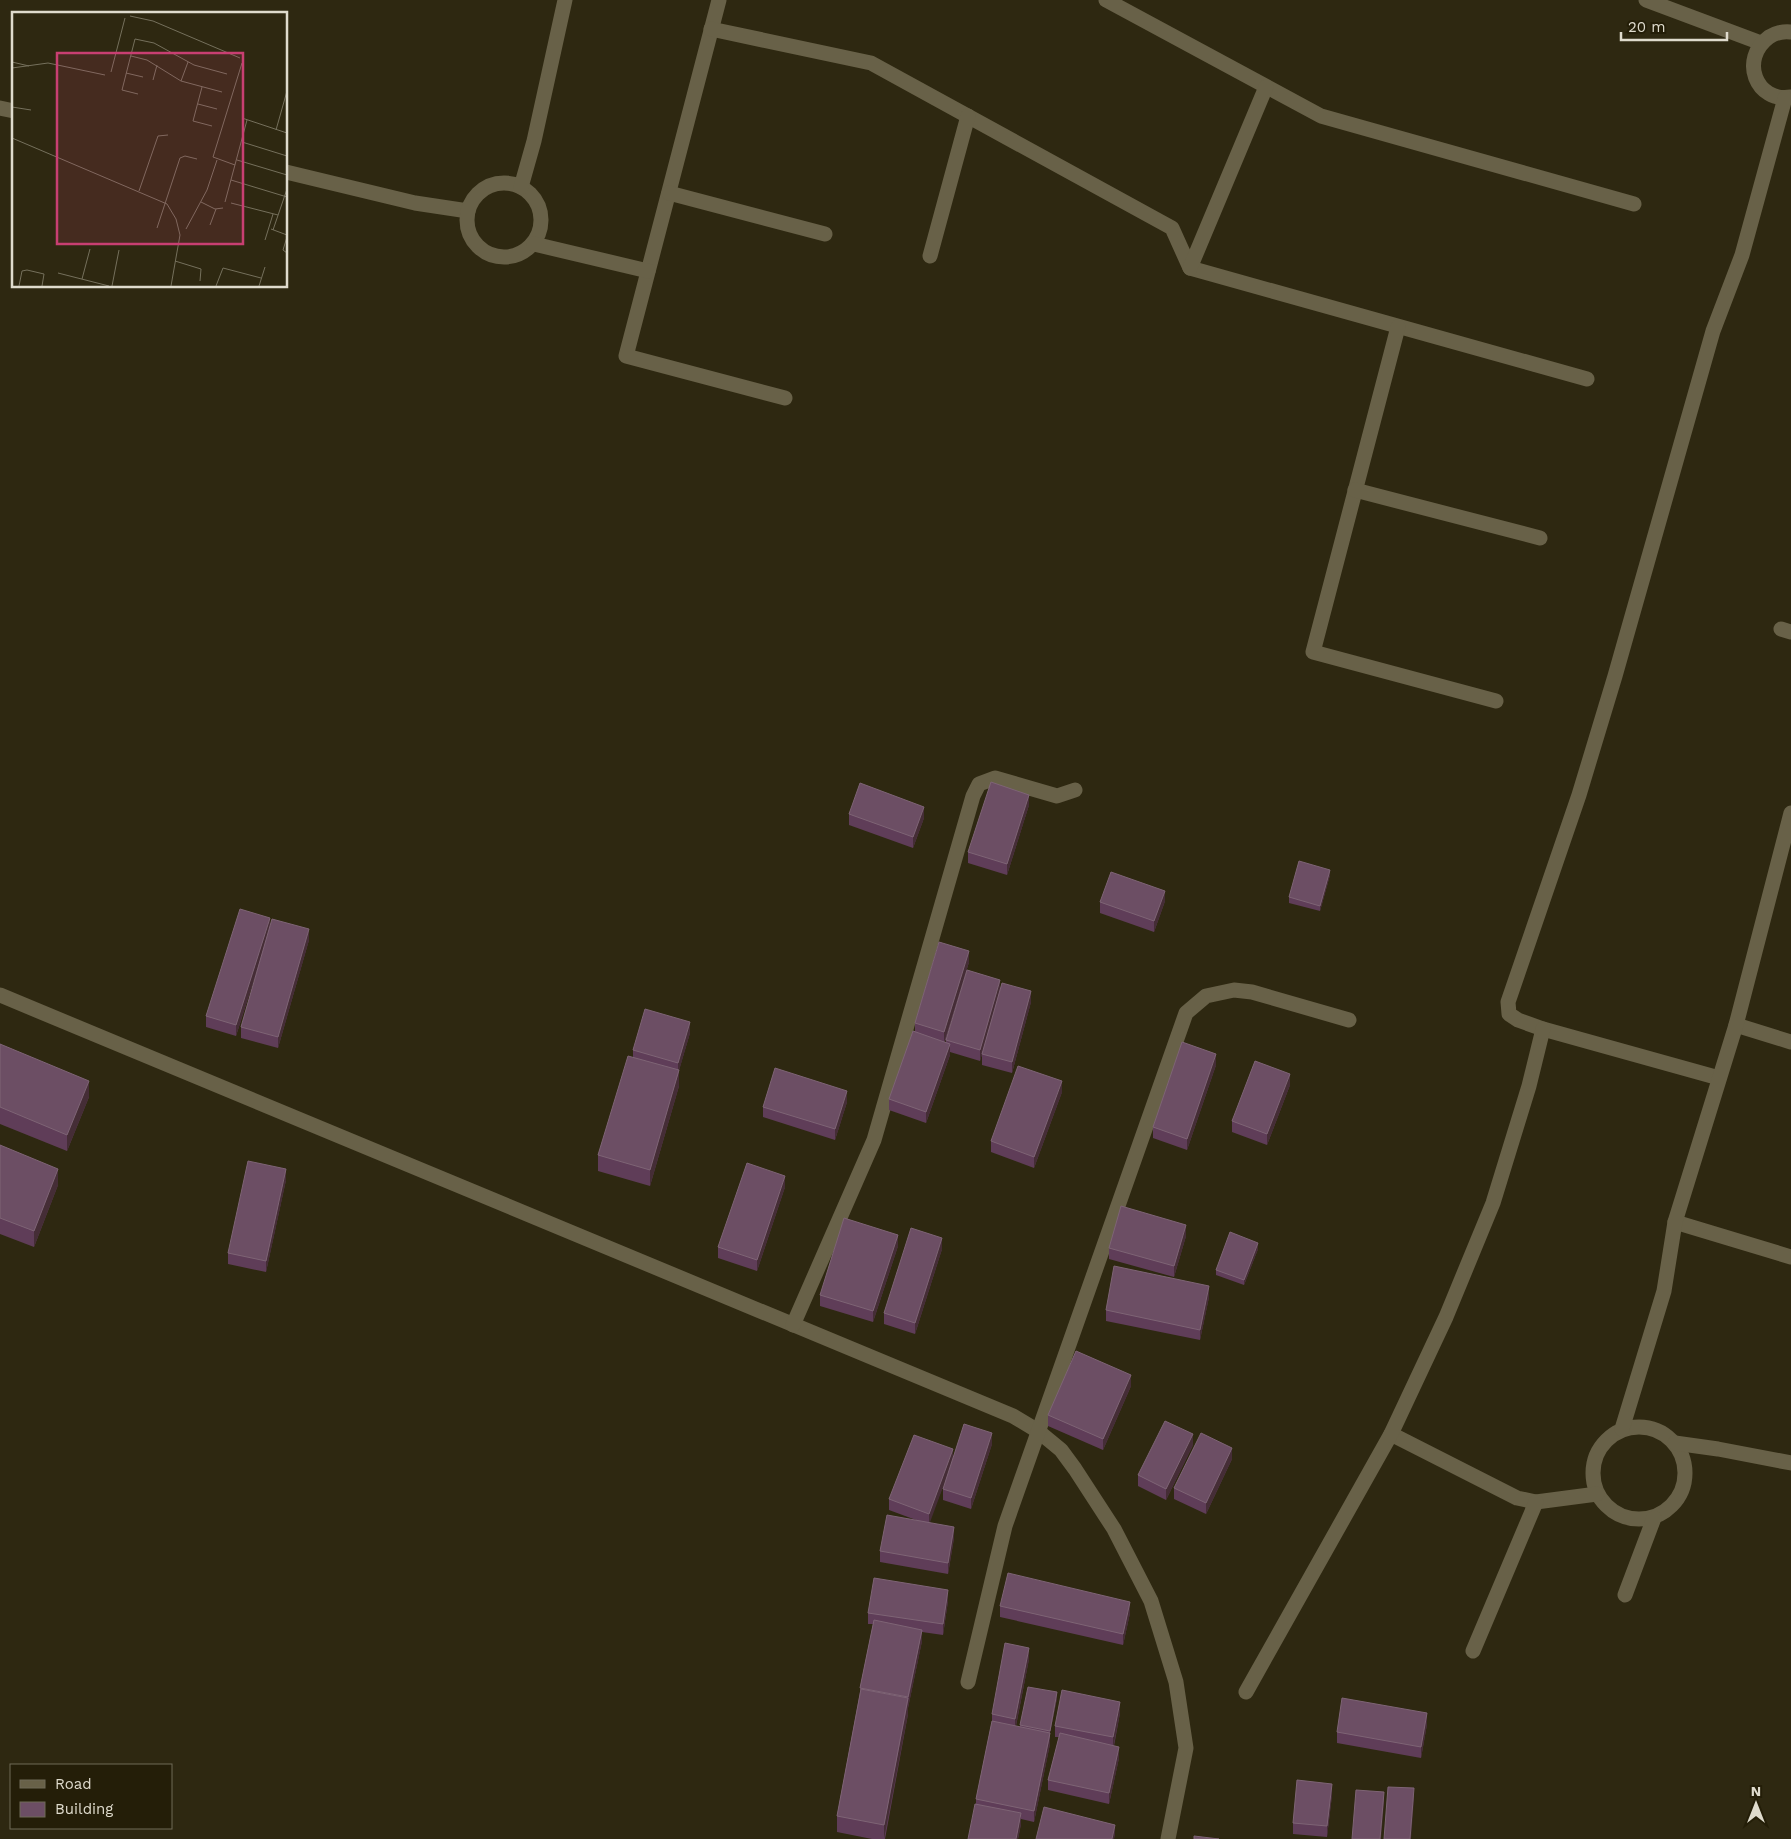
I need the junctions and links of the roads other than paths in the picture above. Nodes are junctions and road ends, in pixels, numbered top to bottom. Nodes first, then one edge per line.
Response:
1 (565, 0) edge
2 (719, 0) edge
3 (1106, 0) edge
4 (1646, 0) edge
5 (711, 29) junction
6 (1791, 32) edge
7 (1761, 43) junction
8 (1266, 87) junction
9 (1788, 97) edge
10 (968, 116) junction
11 (288, 172) edge
12 (521, 187) junction
13 (668, 193) junction
14 (1634, 204) dead end
15 (468, 211) junction
16 (825, 234) dead end
17 (534, 244) junction
18 (930, 256) dead end
19 (1190, 268) junction
20 (648, 270) junction
21 (1398, 327) junction
22 (1587, 379) dead end
23 (785, 398) dead end
24 (1355, 490) junction
25 (1540, 538) dead end
26 (1496, 701) dead end
27 (1075, 790) dead end
28 (1791, 814) edge
29 (1785, 860) edge
30 (0, 995) edge
31 (1349, 1020) dead end
32 (1736, 1025) junction
33 (1543, 1029) junction
34 (1791, 1042) edge
35 (1719, 1078) junction
36 (1676, 1222) junction
37 (1791, 1256) edge
38 (793, 1325) junction
39 (1622, 1429) junction
40 (1038, 1430) junction
41 (1391, 1434) junction
42 (1675, 1443) junction
43 (1791, 1463) edge
44 (1597, 1494) junction
45 (1536, 1502) junction
46 (1654, 1518) junction
47 (1625, 1595) dead end
48 (1473, 1651) dead end
49 (968, 1682) dead end
50 (1246, 1692) dead end
51 (1168, 1839) edge

1 - 12 street
2 - 5 street
3 - 8 street
4 - 7 street
5 - 10 street
5 - 13 street
6 - 7 street
7 - 9 street
8 - 14 street
8 - 19 street
9 - 33 street
10 - 18 street
10 - 19 street
11 - 15 street
12 - 15 street
12 - 17 street
13 - 16 street
13 - 20 street
15 - 17 street
17 - 20 street
19 - 21 street
20 - 23 street
21 - 22 street
21 - 24 street
24 - 25 street
24 - 26 street
27 - 38 street
28 - 29 street
29 - 32 street
30 - 38 street
31 - 40 street
32 - 34 street
32 - 35 street
33 - 35 street
33 - 41 street
35 - 36 street
36 - 37 street
36 - 39 street
38 - 40 street
39 - 42 street
39 - 44 street
40 - 49 street
40 - 51 street
41 - 45 street
41 - 50 street
42 - 43 street
42 - 46 street
44 - 45 street
44 - 46 street
45 - 48 street
46 - 47 street

